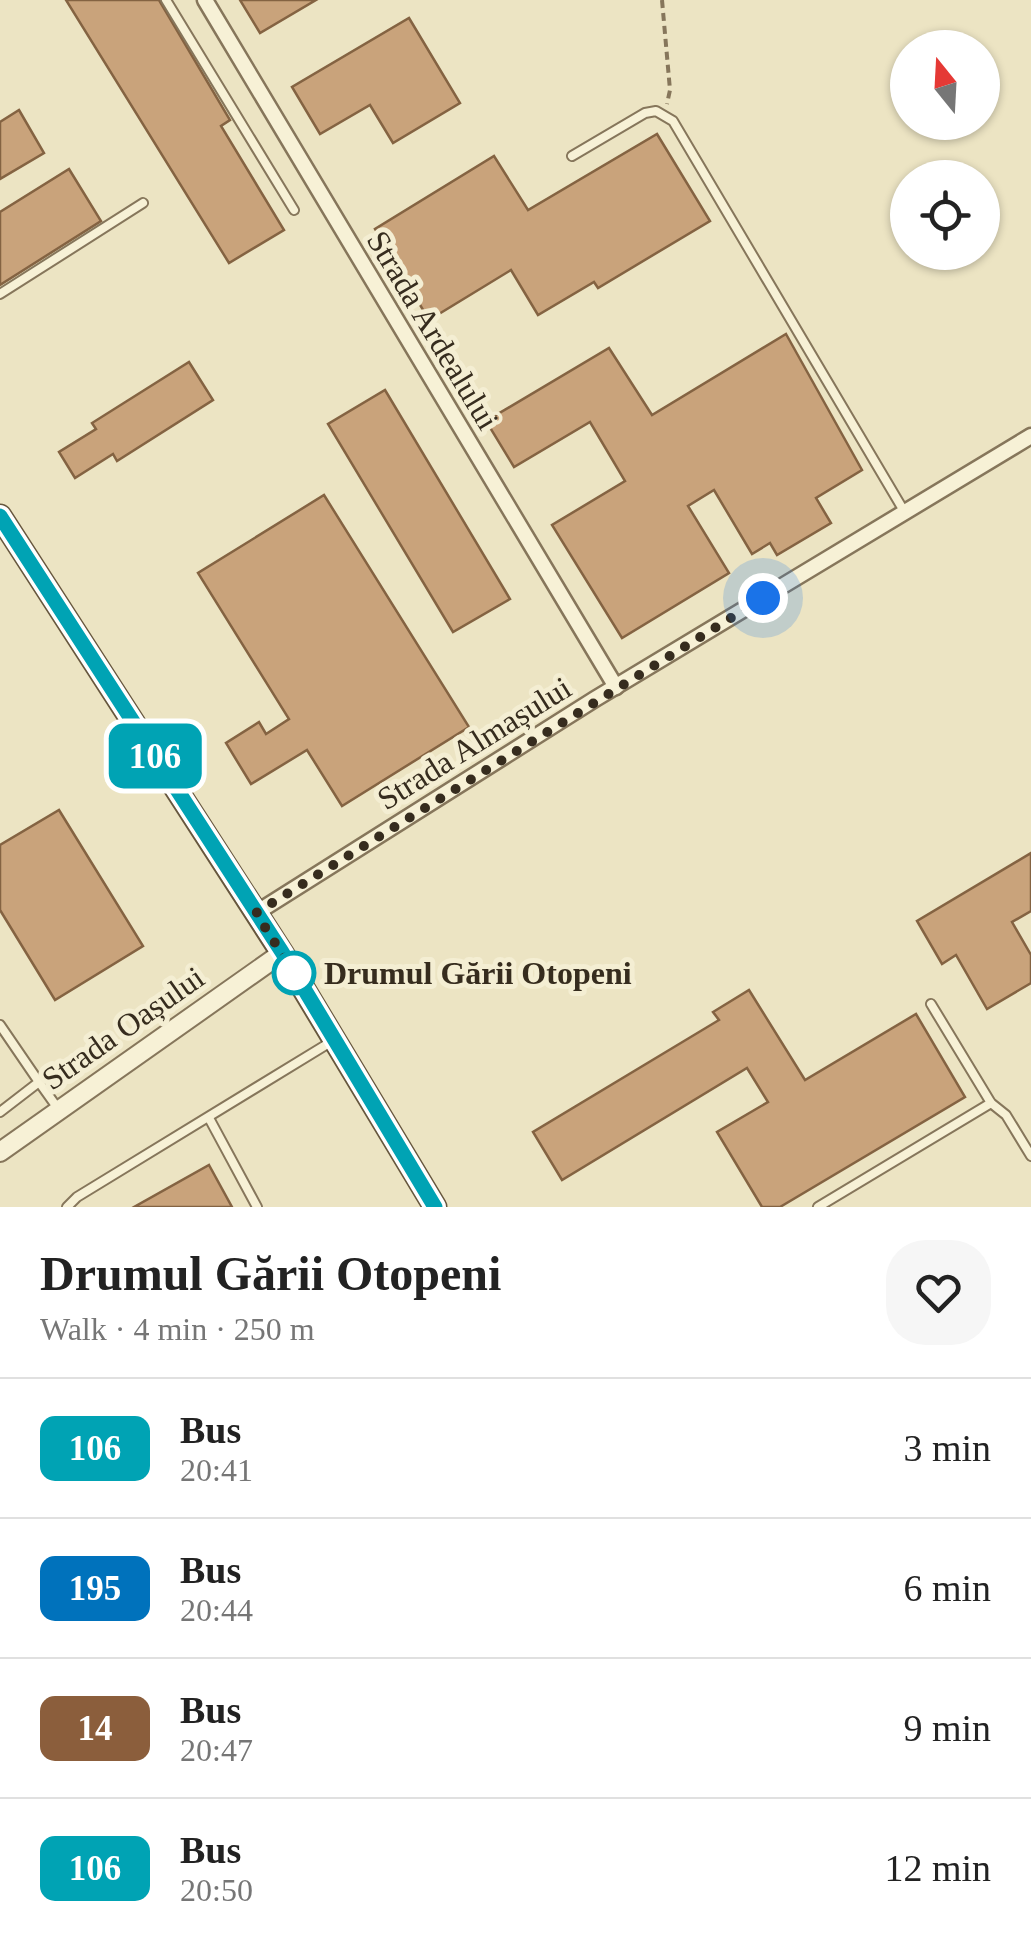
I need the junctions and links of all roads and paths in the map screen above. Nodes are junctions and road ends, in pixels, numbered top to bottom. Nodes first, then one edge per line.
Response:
1 (166, 0) edge
2 (205, 0) edge
3 (662, 0) edge
4 (664, 114) junction
5 (572, 156) dead end
6 (144, 203) dead end
7 (294, 210) dead end
8 (0, 294) edge
9 (1031, 436) edge
10 (904, 511) junction
11 (0, 516) edge
12 (616, 687) junction
13 (256, 913) junction
14 (282, 952) junction
15 (931, 1004) dead end
16 (0, 1025) edge
17 (10, 1039) junction
18 (335, 1040) junction
19 (0, 1048) edge
20 (40, 1082) junction
21 (991, 1103) junction
22 (59, 1110) junction
23 (0, 1112) edge
24 (209, 1118) junction
25 (0, 1152) edge
26 (1031, 1156) edge
27 (67, 1207) edge
28 (258, 1207) edge
29 (435, 1207) edge
30 (818, 1207) edge

1 - 7 lane
2 - 12 street, Strada Ardealului
3 - 4 path
4 - 5 lane
4 - 10 lane
6 - 8 lane
9 - 10 street, Strada Almașului
10 - 12 street, Strada Almașului
11 - 13 main road
12 - 13 street, Strada Almașului
13 - 14 main road
14 - 18 main road
14 - 22 street, Strada Oașului
15 - 21 lane
16 - 17 lane
17 - 19 lane
17 - 20 lane
18 - 24 lane
18 - 29 main road
20 - 22 lane
20 - 23 lane
21 - 26 lane
21 - 30 lane
22 - 25 street, Strada Oașului
24 - 27 lane
24 - 28 lane

